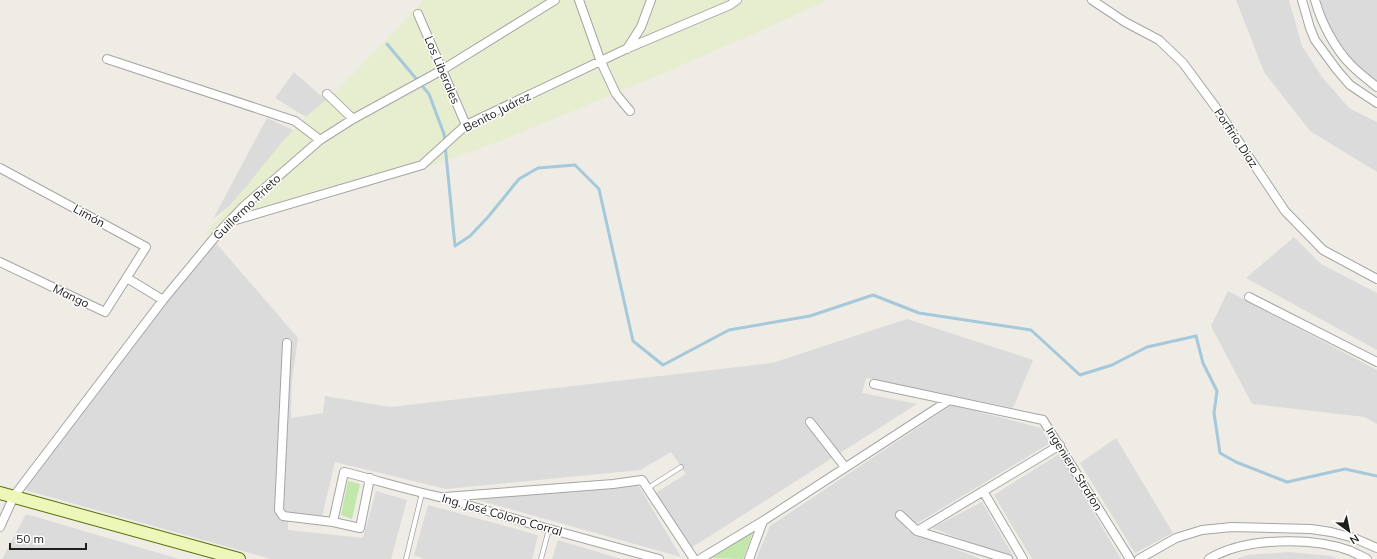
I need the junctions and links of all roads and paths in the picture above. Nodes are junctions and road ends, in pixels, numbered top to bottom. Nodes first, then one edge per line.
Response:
1 (555, 0) edge
2 (579, 0) edge
3 (651, 0) edge
4 (737, 0) edge
5 (1092, 0) edge
6 (1302, 0) edge
7 (1315, 0) edge
8 (418, 14) dead end
9 (626, 49) junction
10 (107, 59) dead end
11 (601, 62) junction
12 (442, 70) junction
13 (1377, 87) edge
14 (327, 94) dead end
15 (1377, 103) edge
16 (630, 111) dead end
17 (354, 119) junction
18 (466, 125) junction
19 (320, 140) junction
20 (0, 168) edge
21 (227, 223) junction
22 (0, 262) edge
23 (127, 278) junction
24 (1377, 279) edge
25 (1249, 297) dead end
26 (163, 300) junction
27 (287, 343) dead end
28 (1377, 362) edge
29 (874, 384) dead end
30 (948, 401) junction
31 (810, 422) dead end
32 (1060, 445) junction
33 (681, 467) dead end
34 (845, 467) junction
35 (370, 478) junction
36 (647, 488) junction
37 (983, 491) junction
38 (0, 493) edge
39 (422, 493) junction
40 (14, 496) junction
41 (440, 497) junction
42 (900, 515) dead end
43 (763, 521) junction
44 (333, 522) junction
45 (0, 527) edge
46 (550, 529) junction
47 (917, 531) junction
48 (1377, 548) edge
49 (239, 559) edge
50 (406, 559) edge
51 (541, 559) edge
52 (659, 559) edge
53 (694, 559) edge
54 (700, 559) edge
55 (749, 559) edge
56 (1008, 559) edge
57 (1023, 559) edge
58 (1130, 559) edge
59 (1139, 559) edge
60 (1209, 559) edge
61 (1367, 559) edge

1 - 12 street, Guillermo Prieto
2 - 11 street
3 - 9 street, Benito Juárez
4 - 9 street
5 - 24 street, Porfirio Diaz
6 - 15 street
7 - 13 street
8 - 12 street, Los Liberales
9 - 11 street, Benito Juárez
10 - 19 street
11 - 16 street
11 - 18 street, Benito Juárez
12 - 17 street, Guillermo Prieto
12 - 18 street, Los Liberales
14 - 17 street
17 - 19 street, Guillermo Prieto
18 - 21 street, Benito Juárez
19 - 21 street, Guillermo Prieto
20 - 23 street, Limón
21 - 26 street, Guillermo Prieto
22 - 23 street, Mango
23 - 26 street
25 - 28 street
26 - 40 street, Guillermo Prieto
27 - 44 street
29 - 30 street, Ingeniero Strafon
30 - 32 street, Ingeniero Strafon
30 - 34 street
31 - 34 street
32 - 37 street
32 - 58 street, Ingeniero Strafon
33 - 36 lane
34 - 43 street
35 - 39 street, Ing. José Colono Corral
35 - 44 street, Ing. José Colono Corral
35 - 44 street
36 - 41 street
36 - 53 street
37 - 47 street
37 - 57 street
38 - 40 main road
39 - 41 street, Ing. José Colono Corral
39 - 50 lane
40 - 45 street, Guillermo Prieto
40 - 49 main road
41 - 46 street, Ing. José Colono Corral
42 - 47 street
43 - 54 street
43 - 55 street
46 - 51 lane
46 - 52 street, Ing. José Colono Corral
47 - 56 street
48 - 59 street
60 - 61 street

